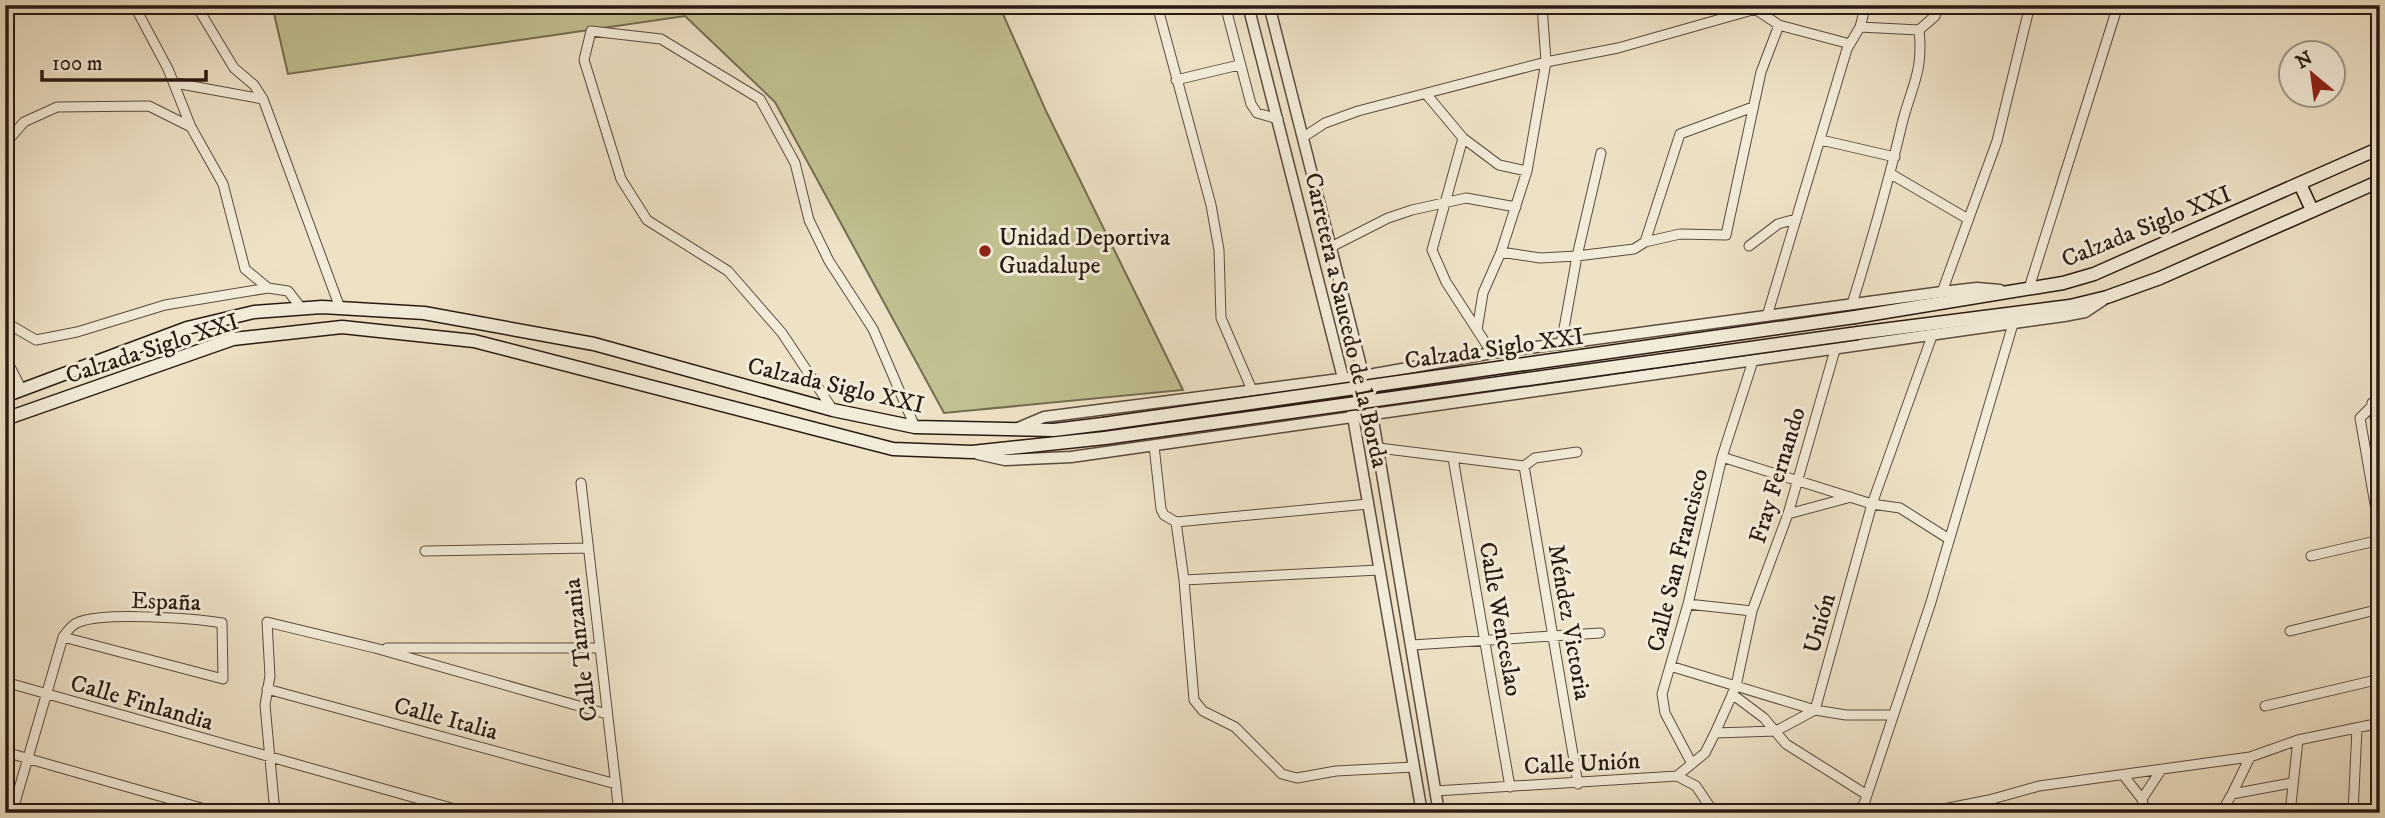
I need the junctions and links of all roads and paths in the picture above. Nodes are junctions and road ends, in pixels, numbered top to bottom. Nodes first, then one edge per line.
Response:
1 (134, 5) edge
2 (197, 5) edge
3 (1157, 5) edge
4 (1225, 5) edge
5 (1248, 5) edge
6 (1269, 5) edge
7 (1542, 5) edge
8 (1770, 5) edge
9 (1866, 5) edge
10 (1939, 5) edge
11 (2030, 5) edge
12 (2118, 5) edge
13 (1755, 9) junction
14 (1779, 25) junction
15 (1860, 27) junction
16 (1919, 30) junction
17 (1850, 44) junction
18 (1546, 62) junction
19 (1239, 65) junction
20 (1176, 79) junction
21 (175, 83) junction
22 (1427, 95) junction
23 (263, 99) junction
24 (1753, 107) junction
25 (1278, 119) junction
26 (191, 127) junction
27 (1305, 136) junction
28 (1463, 138) junction
29 (1821, 140) junction
30 (5, 144) edge
31 (2380, 148) edge
32 (1601, 153) dead end
33 (1895, 157) junction
34 (1527, 171) junction
35 (1891, 174) junction
36 (2380, 181) edge
37 (2300, 184) junction
38 (1447, 203) junction
39 (1516, 207) junction
40 (2312, 211) junction
41 (1796, 219) junction
42 (1968, 219) junction
43 (1645, 242) junction
44 (1749, 246) dead end
45 (1329, 248) junction
46 (1501, 252) junction
47 (1577, 256) junction
48 (268, 288) junction
49 (2029, 288) junction
50 (2006, 290) junction
51 (1942, 292) junction
52 (2107, 297) junction
53 (340, 308) junction
54 (302, 309) junction
55 (1854, 311) junction
56 (1767, 316) junction
57 (5, 322) edge
58 (2013, 324) junction
59 (1477, 330) junction
60 (1932, 336) junction
61 (1561, 345) junction
62 (1835, 350) junction
63 (1492, 353) junction
64 (5, 357) edge
65 (1753, 361) junction
66 (1398, 370) junction
67 (1363, 376) junction
68 (1343, 378) junction
69 (1296, 385) junction
70 (22, 390) junction
71 (1252, 390) junction
72 (5, 396) edge
73 (2376, 400) edge
74 (833, 410) junction
75 (1410, 410) junction
76 (1372, 415) junction
77 (1354, 418) junction
78 (5, 419) edge
79 (1296, 426) junction
80 (915, 427) junction
81 (1018, 428) junction
82 (2380, 442) edge
83 (1154, 446) junction
84 (1379, 448) junction
85 (972, 452) junction
86 (1577, 452) dead end
87 (1723, 457) junction
88 (1453, 458) junction
89 (1524, 466) junction
90 (1799, 479) junction
91 (581, 483) dead end
92 (1851, 497) junction
93 (1368, 504) junction
94 (1872, 504) junction
95 (1788, 514) junction
96 (1176, 522) junction
97 (2380, 533) edge
98 (1949, 539) junction
99 (2380, 540) edge
100 (587, 548) junction
101 (425, 551) dead end
102 (2311, 556) dead end
103 (1379, 570) junction
104 (1184, 580) junction
105 (1688, 604) junction
106 (2380, 609) edge
107 (1752, 611) junction
108 (2290, 631) dead end
109 (1600, 633) dead end
110 (63, 637) junction
111 (1552, 637) junction
112 (1485, 640) junction
113 (1412, 645) junction
114 (375, 648) junction
115 (600, 648) junction
116 (1670, 666) junction
117 (2380, 679) edge
118 (5, 682) edge
119 (267, 689) junction
120 (1734, 690) junction
121 (45, 695) junction
122 (2265, 706) dead end
123 (1815, 710) junction
124 (607, 714) junction
125 (1893, 715) junction
126 (2380, 723) edge
127 (2357, 728) junction
128 (1776, 731) junction
129 (1715, 733) junction
130 (2298, 740) junction
131 (5, 752) edge
132 (2250, 757) junction
133 (27, 758) junction
134 (270, 758) junction
135 (1692, 764) junction
136 (1414, 767) junction
137 (2161, 770) junction
138 (1677, 776) junction
139 (2124, 776) junction
140 (2291, 783) junction
141 (616, 784) junction
142 (1578, 784) junction
143 (1510, 787) junction
144 (1435, 791) junction
145 (2232, 794) junction
146 (1867, 795) junction
147 (2142, 799) junction
148 (1709, 810) edge
149 (12, 813) edge
150 (219, 813) edge
151 (275, 813) edge
152 (469, 813) edge
153 (619, 813) edge
154 (1422, 813) edge
155 (1439, 813) edge
156 (1854, 813) edge
157 (1923, 813) edge
158 (2145, 813) edge
159 (2221, 813) edge
160 (2290, 813) edge
161 (2353, 813) edge

1 - 21 street
2 - 23 street
3 - 20 street
4 - 19 street
5 - 25 street, Carretera a Saucedo de la Borda
6 - 27 street, Carretera a Saucedo de la Borda
7 - 18 street
8 - 13 street
9 - 15 street
10 - 16 street
11 - 42 street
12 - 49 street
13 - 14 street
13 - 18 street
14 - 17 street
14 - 24 street
15 - 16 street
15 - 17 street
16 - 33 street
17 - 29 street
18 - 22 street
18 - 34 street
19 - 20 street
19 - 25 street
20 - 71 street
21 - 23 street
21 - 26 street
22 - 27 street
22 - 28 street
23 - 53 street
24 - 43 street
24 - 43 street
25 - 68 street, Carretera a Saucedo de la Borda
26 - 30 street
26 - 48 street
27 - 45 street, Carretera a Saucedo de la Borda
28 - 34 street
28 - 38 street
29 - 33 street
29 - 41 street
31 - 37 main road, Calzada Siglo XXI
32 - 47 street
33 - 35 street
34 - 39 street
35 - 42 street
35 - 55 street
36 - 40 main road, Calzada Siglo XXI
37 - 40 main road
37 - 49 main road, Calzada Siglo XXI
38 - 39 street
38 - 45 street
38 - 59 street
39 - 46 street
40 - 52 main road, Calzada Siglo XXI
41 - 44 street
41 - 56 street
42 - 51 street
43 - 47 street
45 - 67 street, Carretera a Saucedo de la Borda
46 - 47 street
46 - 59 street
47 - 61 street
48 - 54 street
48 - 57 street
49 - 50 main road, Calzada Siglo XXI
50 - 51 street
50 - 55 main road, Calzada Siglo XXI
51 - 55 street
52 - 58 street, Calzada Siglo XXI
52 - 85 main road, Calzada Siglo XXI, bridge
53 - 54 main road, Calzada Siglo XXI
53 - 74 main road, Calzada Siglo XXI
54 - 70 main road, Calzada Siglo XXI
55 - 56 street
55 - 81 main road, Calzada Siglo XXI, bridge
56 - 61 street
58 - 60 street, Calzada Siglo XXI
58 - 98 street
59 - 63 street
60 - 62 street, Calzada Siglo XXI
60 - 94 street, Unión
61 - 63 street
62 - 65 street, Calzada Siglo XXI
62 - 90 street, Fray Fernando
63 - 66 street
64 - 70 street
65 - 75 street, Calzada Siglo XXI
65 - 87 street, Calle San Francisco
66 - 67 street
66 - 75 street
67 - 68 street
67 - 76 street, Carretera a Saucedo de la Borda
68 - 69 street
68 - 77 street, Carretera a Saucedo de la Borda
69 - 71 street
69 - 79 street
70 - 72 main road, Calzada Siglo XXI
71 - 81 street
73 - 82 street
73 - 97 street
74 - 80 main road, Calzada Siglo XXI
74 - 80 street
75 - 76 street, Calzada Siglo XXI
76 - 77 street, Calzada Siglo XXI
76 - 84 street, Carretera a Saucedo de la Borda
77 - 79 street, Calzada Siglo XXI
77 - 93 street, Carretera a Saucedo de la Borda
78 - 85 main road, Calzada Siglo XXI
79 - 83 street, Calzada Siglo XXI
80 - 81 main road, Calzada Siglo XXI
83 - 85 street, Calzada Siglo XXI
83 - 96 street
84 - 88 street
84 - 113 street, Carretera a Saucedo de la Borda
86 - 89 street
87 - 90 street
87 - 105 street, Calle San Francisco
88 - 89 street
88 - 112 street, Calle Wenceslao
89 - 111 street, Méndez Victoria
90 - 92 street
90 - 95 street, Fray Fernando
91 - 100 street, Calle Tanzania
92 - 94 street
92 - 95 street
93 - 96 street
93 - 103 street, Carretera a Saucedo de la Borda
94 - 98 street
94 - 123 street, Unión
95 - 107 street, Fray Fernando
96 - 104 street
98 - 125 street
99 - 102 street
100 - 101 street
100 - 115 street, Calle Tanzania
103 - 104 street
103 - 136 street, Carretera a Saucedo de la Borda
104 - 136 street
105 - 107 street
105 - 116 street, Calle San Francisco
106 - 108 street
107 - 120 street, Fray Fernando
109 - 111 street
110 - 110 street, España
110 - 121 street
111 - 112 street
111 - 142 street, Méndez Victoria
112 - 113 street
112 - 143 street, Calle Wenceslao
113 - 144 street, Carretera a Saucedo de la Borda
114 - 115 street
114 - 119 street
114 - 124 street
115 - 124 street, Calle Tanzania
116 - 120 street
116 - 135 street, Calle San Francisco
117 - 122 street
118 - 121 street, Calle Finlandia
119 - 134 street
119 - 141 street, Calle Italia
120 - 123 street
120 - 128 street
120 - 129 street, Fray Fernando
121 - 133 street
121 - 134 street, Calle Finlandia
123 - 125 street
123 - 128 street
124 - 141 street, Calle Tanzania
125 - 146 street
126 - 127 street
127 - 130 street
127 - 161 street
128 - 129 street
128 - 146 street
129 - 135 street, Fray Fernando
130 - 132 street
130 - 140 street
131 - 133 street
132 - 137 street
132 - 145 street
133 - 149 street
133 - 150 street
134 - 151 street
134 - 152 street, Calle Finlandia
135 - 138 street, Fray Fernando
136 - 154 street, Carretera a Saucedo de la Borda
137 - 139 street
137 - 147 street
138 - 142 street, Calle Unión
138 - 148 street, Calle Unión
139 - 147 street
139 - 157 street
140 - 145 street
140 - 160 street
141 - 153 street, Calle Tanzania
142 - 143 street, Calle Unión
143 - 144 street, Calle Unión
144 - 155 street, Carretera a Saucedo de la Borda
145 - 159 street
146 - 156 street
147 - 158 street

